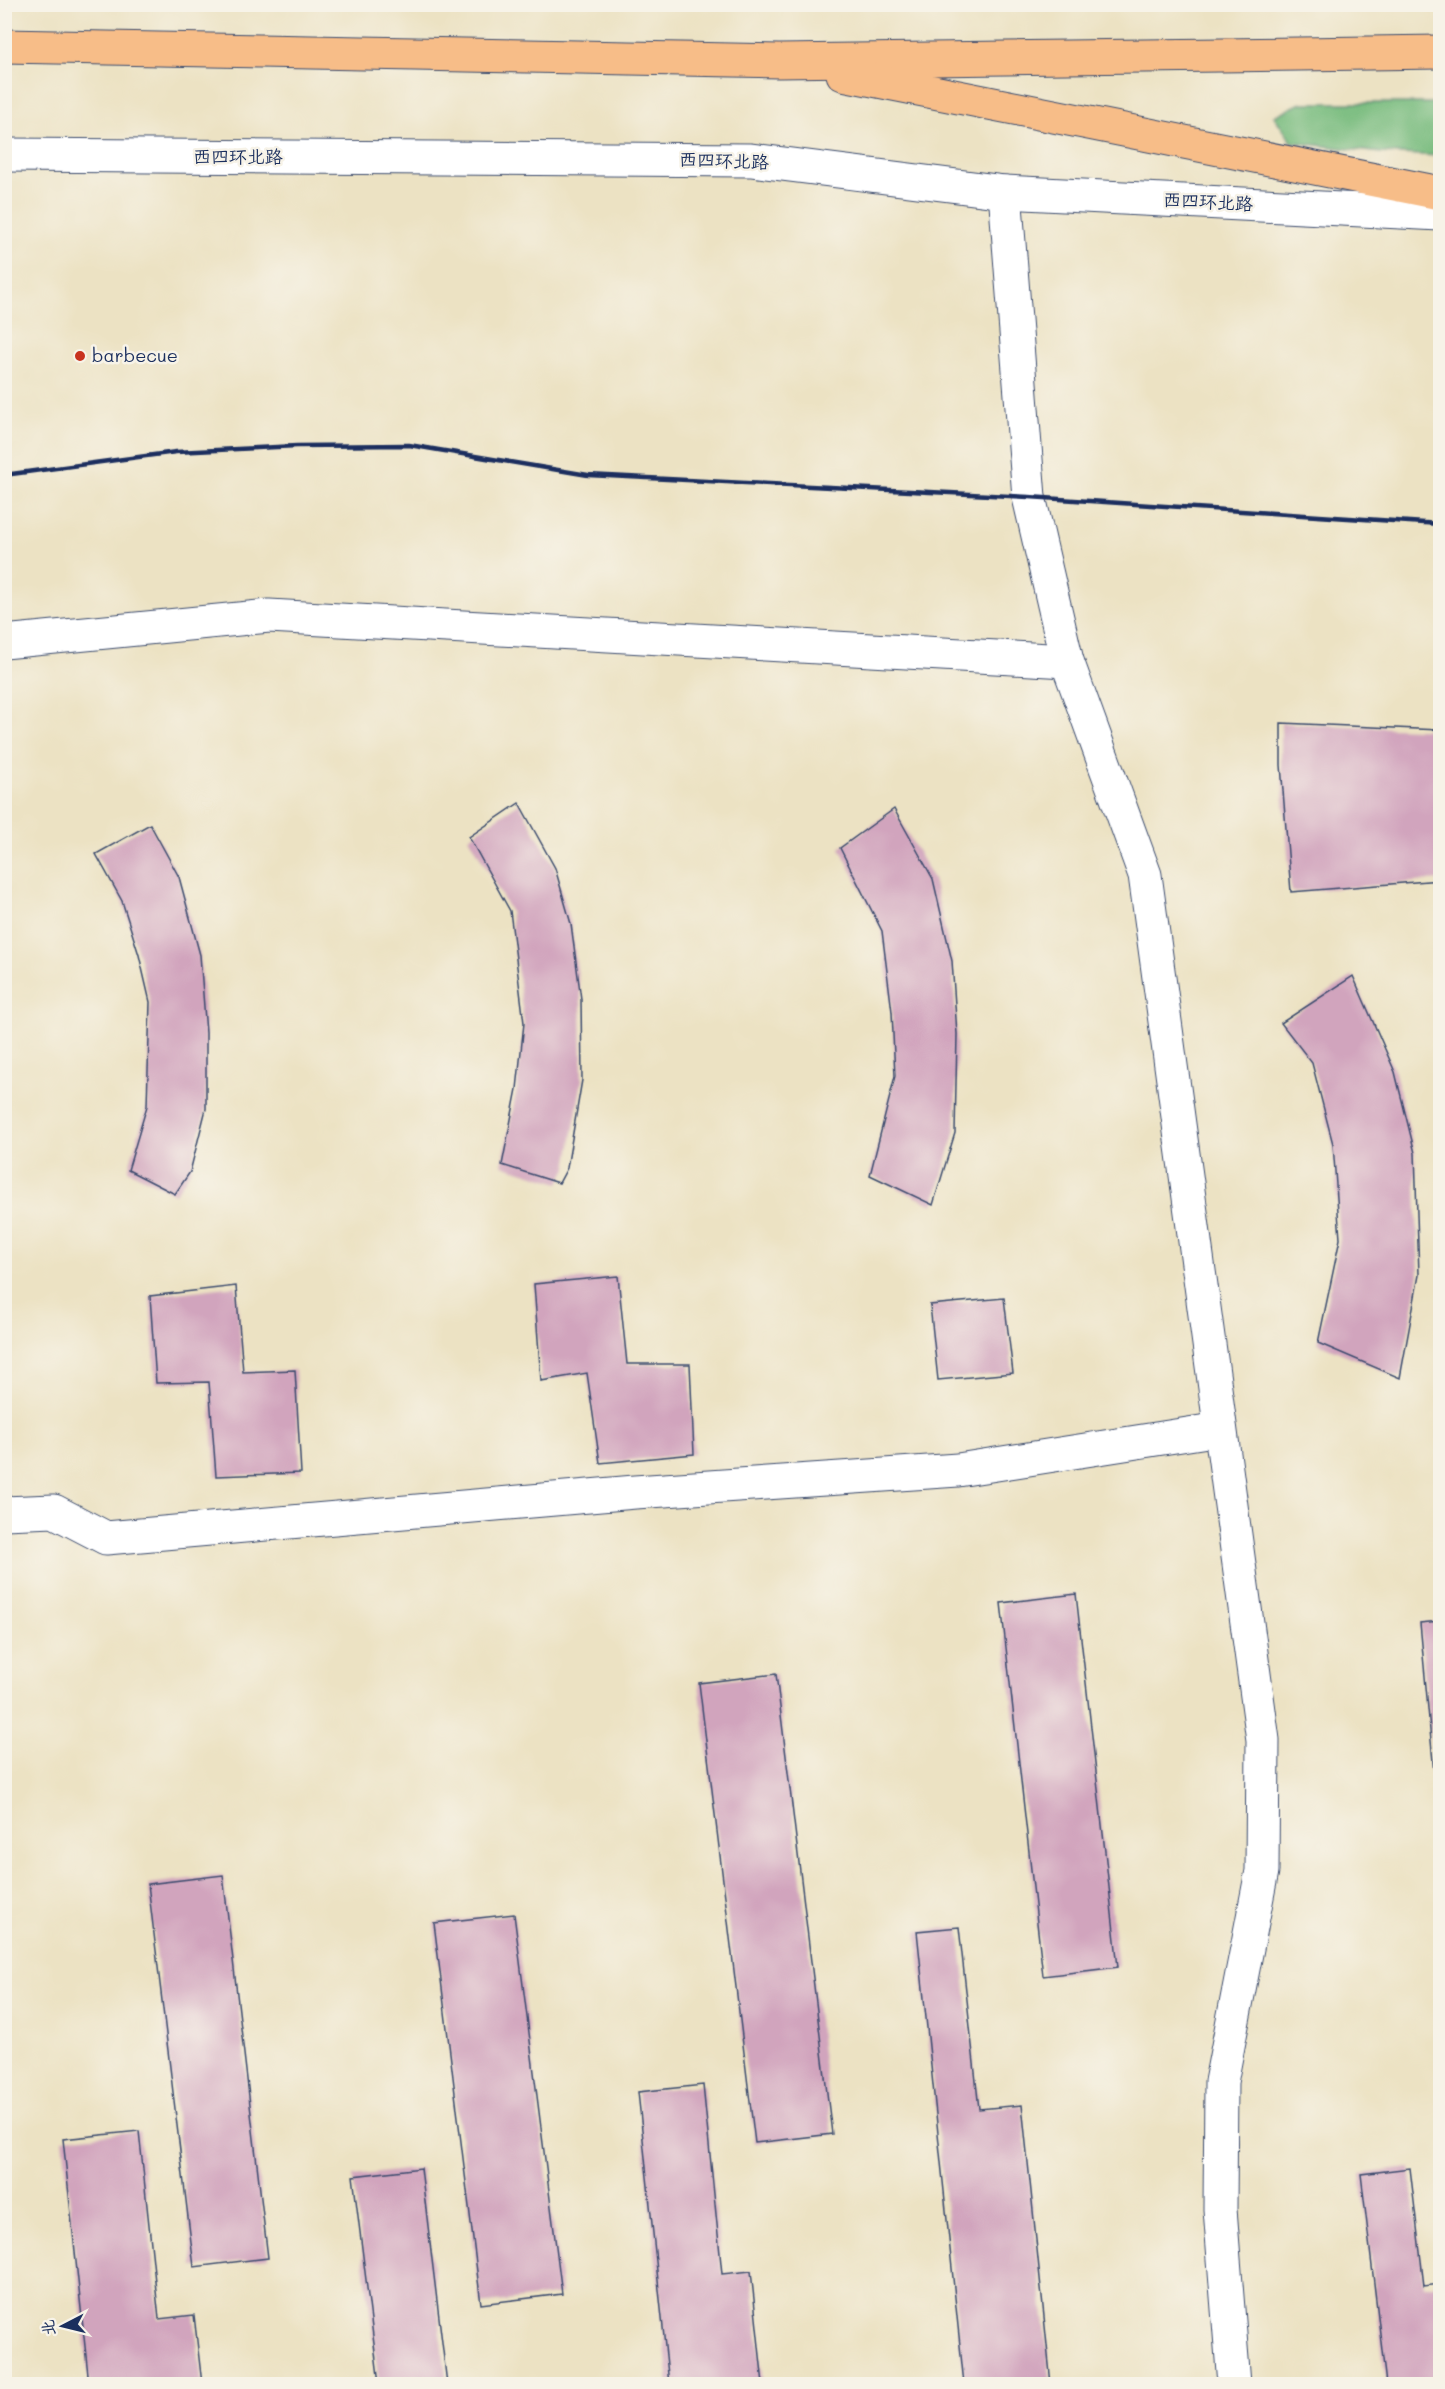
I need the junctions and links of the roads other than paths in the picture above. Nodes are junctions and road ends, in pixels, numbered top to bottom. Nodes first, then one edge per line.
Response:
1 (4, 46) edge
2 (1440, 52) edge
3 (779, 61) junction
4 (4, 155) edge
5 (1005, 192) junction
6 (1440, 193) edge
7 (1440, 214) edge
8 (4, 642) edge
9 (1067, 661) junction
10 (1220, 1429) junction
11 (4, 1513) edge
12 (1234, 2385) edge

1 - 3 highway
2 - 3 highway
3 - 6 highway
4 - 5 street, 西四环北路
5 - 7 street, 西四环北路
5 - 9 street
8 - 9 street
9 - 10 street
10 - 11 street
10 - 12 street

